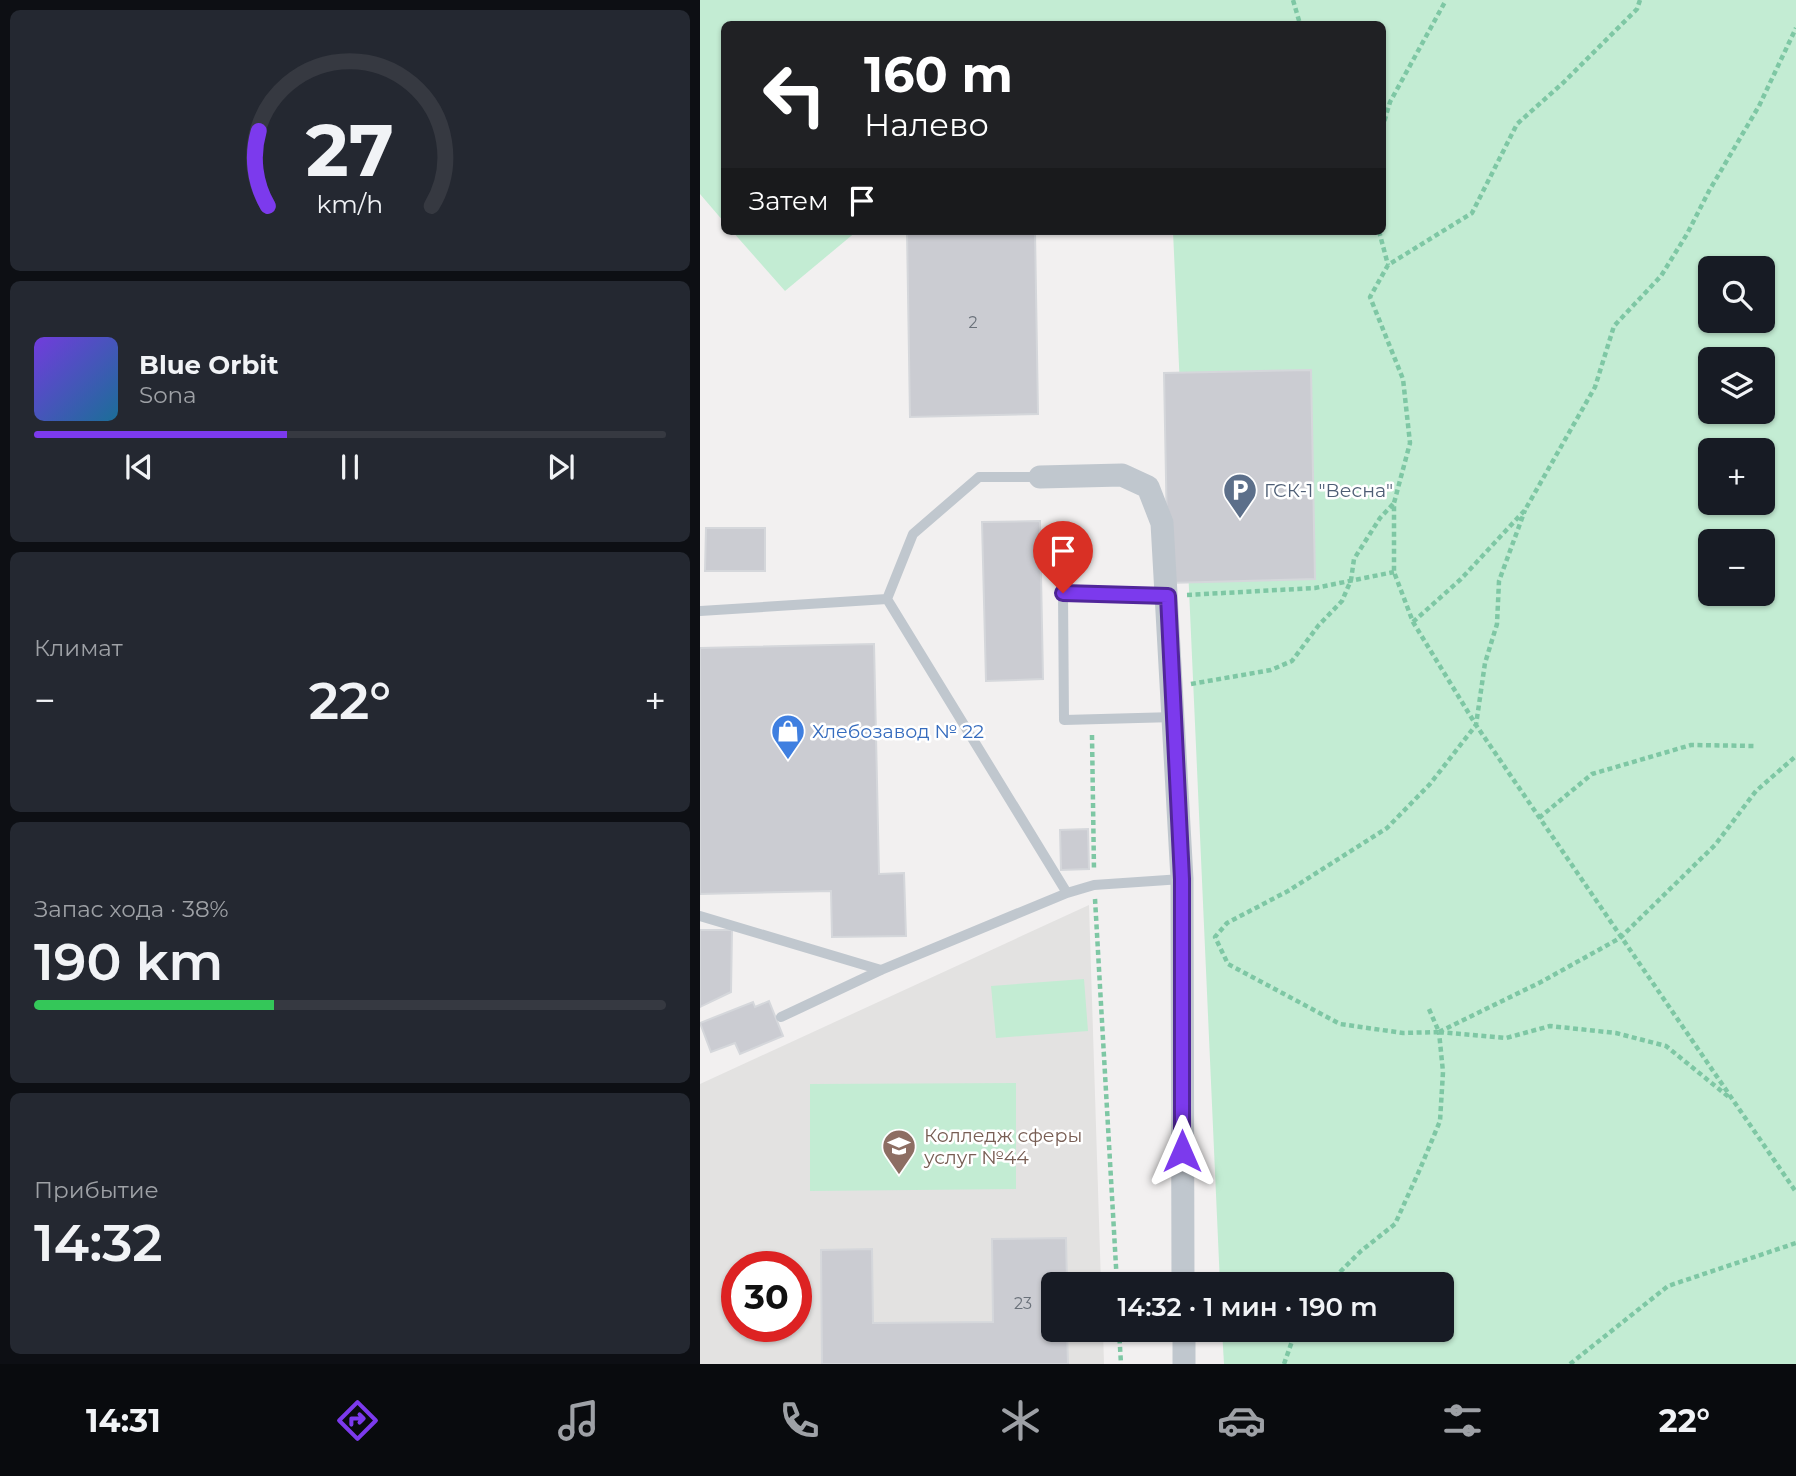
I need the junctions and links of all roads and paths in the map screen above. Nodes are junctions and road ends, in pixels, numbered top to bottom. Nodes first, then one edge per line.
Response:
1 (1293, 0) edge
2 (1446, 0) edge
3 (1640, 0) edge
4 (1299, 21) edge
5 (1796, 28) edge
6 (1386, 116) edge
7 (1380, 235) edge
8 (1388, 265) junction
9 (1040, 477) joint
10 (1394, 503) junction
11 (1525, 510) junction
12 (1394, 572) junction
13 (1351, 580) junction
14 (1168, 596) junction
15 (887, 599) junction
16 (700, 611) edge
17 (1413, 622) junction
18 (1173, 686) junction
19 (1175, 717) junction
20 (1092, 720) junction
21 (1476, 725) junction
22 (1756, 746) dead end
23 (1796, 756) edge
24 (1539, 818) junction
25 (1182, 879) junction
26 (1094, 885) junction
27 (1068, 893) junction
28 (700, 916) edge
29 (1620, 938) junction
30 (881, 970) junction
31 (1429, 1009) dead end
32 (781, 1017) dead end
33 (1438, 1032) junction
34 (1734, 1101) junction
35 (1796, 1192) edge
36 (1796, 1243) edge
37 (1116, 1272) edge
38 (1183, 1272) edge
39 (1340, 1272) edge
40 (1120, 1342) edge
41 (1184, 1342) edge
42 (1292, 1342) edge
43 (1121, 1364) edge
44 (1184, 1364) edge
45 (1284, 1364) edge
46 (1570, 1364) edge

1 - 4 path
2 - 6 path
3 - 8 path
5 - 11 path
7 - 8 path
8 - 10 path
9 - 14 street
9 - 15 lane
10 - 12 path
10 - 13 path
11 - 17 path
11 - 21 path
12 - 13 path
12 - 17 path
13 - 14 path
13 - 18 path
14 - 18 street
14 - 20 lane
15 - 16 lane
15 - 27 lane
17 - 21 path
18 - 19 street
19 - 20 lane
19 - 25 street
20 - 26 path
21 - 24 path
21 - 33 path
22 - 24 path
23 - 29 path
24 - 29 path
25 - 26 lane
25 - 38 street
26 - 27 lane
26 - 37 path
27 - 30 lane
28 - 30 lane
29 - 33 path
29 - 34 path
30 - 32 lane
31 - 33 path
33 - 34 path
33 - 39 path
34 - 35 path
36 - 46 path
40 - 43 path
41 - 44 street
42 - 45 path

